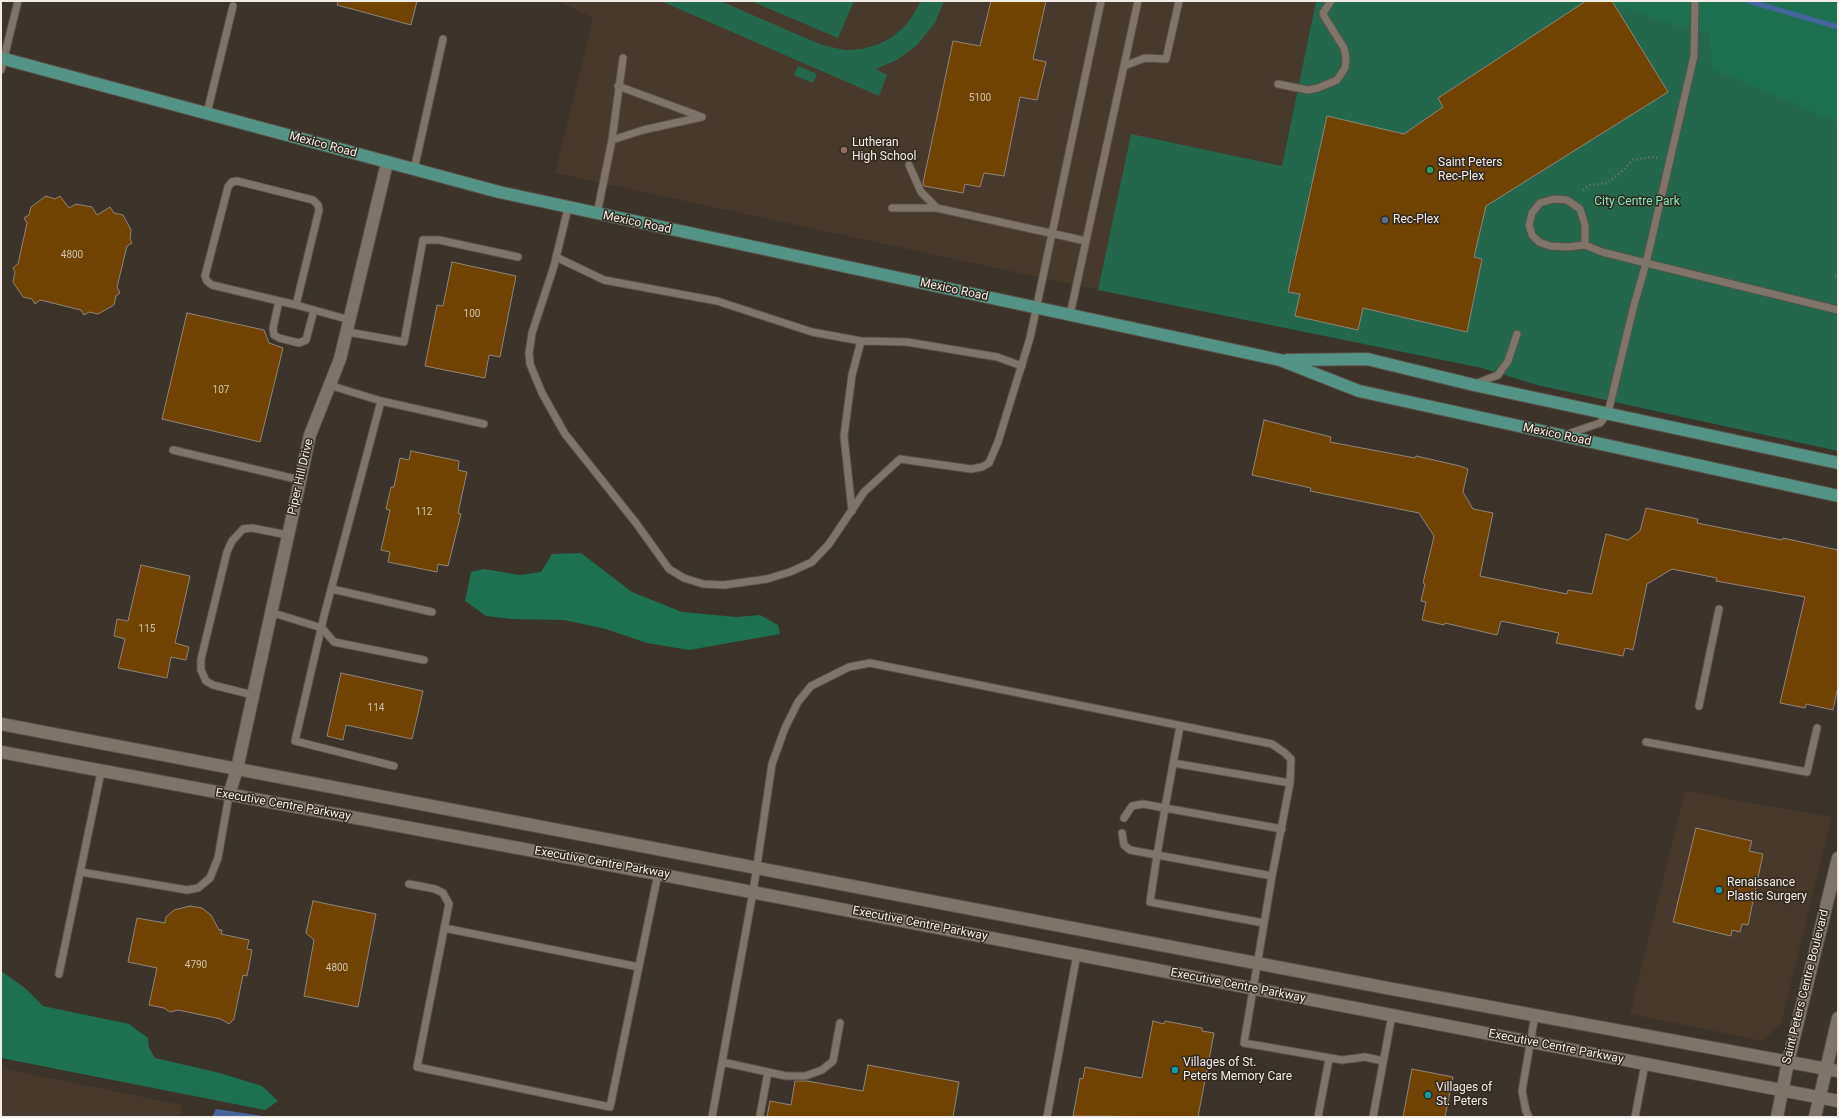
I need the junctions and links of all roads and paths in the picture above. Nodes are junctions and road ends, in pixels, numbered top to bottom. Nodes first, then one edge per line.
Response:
1 (18, 1) edge
2 (1101, 1) edge
3 (1138, 1) edge
4 (1179, 1) edge
5 (1331, 1) edge
6 (1695, 2) edge
7 (232, 6) dead end
8 (443, 39) dead end
9 (623, 58) dead end
10 (2, 62) edge
11 (1124, 66) junction
12 (1278, 84) dead end
13 (618, 86) junction
14 (207, 113) junction
15 (612, 140) junction
16 (1659, 158) dead end
17 (387, 163) junction
18 (909, 165) dead end
19 (414, 170) junction
20 (1583, 190) dead end
21 (568, 208) junction
22 (892, 208) dead end
23 (937, 208) junction
24 (597, 214) junction
25 (1052, 233) junction
26 (1086, 241) junction
27 (1585, 245) junction
28 (518, 257) dead end
29 (556, 257) junction
30 (1646, 263) junction
31 (279, 301) junction
32 (296, 305) junction
33 (1036, 307) junction
34 (314, 310) junction
35 (1838, 310) edge
36 (1070, 315) junction
37 (349, 326) junction
38 (1516, 334) dead end
39 (861, 341) junction
40 (1280, 360) junction
41 (1022, 366) junction
42 (329, 385) junction
43 (1474, 385) junction
44 (381, 401) junction
45 (1608, 413) junction
46 (484, 424) dead end
47 (1563, 436) junction
48 (172, 450) dead end
49 (1838, 463) edge
50 (300, 480) junction
51 (1838, 496) edge
52 (852, 511) junction
53 (288, 535) junction
54 (332, 588) junction
55 (1719, 610) dead end
56 (270, 612) junction
57 (432, 612) dead end
58 (322, 628) junction
59 (424, 660) dead end
60 (252, 695) junction
61 (1699, 706) dead end
62 (1, 724) edge
63 (1180, 726) junction
64 (1817, 728) dead end
65 (1646, 742) dead end
66 (1, 752) edge
67 (1173, 762) junction
68 (394, 766) dead end
69 (237, 769) junction
70 (102, 772) junction
71 (1290, 783) junction
72 (229, 796) junction
73 (1165, 808) junction
74 (1124, 818) dead end
75 (1282, 829) junction
76 (1122, 833) dead end
77 (1157, 855) junction
78 (1838, 858) edge
79 (757, 868) junction
80 (81, 872) junction
81 (658, 874) junction
82 (1272, 876) junction
83 (409, 884) dead end
84 (753, 892) junction
85 (1264, 922) junction
86 (444, 928) junction
87 (1077, 954) junction
88 (1258, 963) junction
89 (639, 967) junction
90 (60, 974) dead end
91 (1253, 989) junction
92 (1392, 1015) junction
93 (1535, 1015) junction
94 (1838, 1018) edge
95 (840, 1022) dead end
96 (1530, 1042) junction
97 (1329, 1059) junction
98 (1383, 1061) junction
99 (722, 1062) junction
100 (1788, 1062) junction
101 (1645, 1064) junction
102 (1826, 1069) junction
103 (1838, 1071) edge
104 (768, 1072) junction
105 (1782, 1091) junction
106 (1819, 1097) junction
107 (1838, 1101) edge
108 (760, 1115) dead end
109 (712, 1117) edge
110 (1047, 1117) edge
111 (1318, 1117) edge
112 (1373, 1117) edge
113 (1529, 1117) edge
114 (1635, 1117) edge
115 (1777, 1117) edge
116 (1815, 1117) edge

1 - 10 lane
2 - 25 lane
3 - 11 lane
4 - 11 lane
5 - 12 lane
6 - 30 lane
7 - 14 lane
8 - 19 lane
9 - 13 lane
10 - 14 main road, Mexico Road
11 - 26 lane
13 - 15 lane
13 - 15 lane
14 - 17 main road, Mexico Road
15 - 24 lane
16 - 20 path
17 - 19 main road, Mexico Road
17 - 37 street, Piper Hill Drive
18 - 23 lane
19 - 21 main road, Mexico Road
21 - 24 main road, Mexico Road
21 - 29 lane
22 - 23 lane
23 - 25 lane
24 - 33 main road, Mexico Road
25 - 26 lane
25 - 33 lane
26 - 36 lane
27 - 27 lane
27 - 30 lane
28 - 37 lane
29 - 39 lane
29 - 52 lane
30 - 35 lane
30 - 45 lane
31 - 32 lane
31 - 32 lane
31 - 34 lane
32 - 34 lane
33 - 36 main road, Mexico Road
33 - 41 lane
34 - 37 lane
36 - 40 main road, Mexico Road
37 - 42 street, Piper Hill Drive
38 - 43 lane
39 - 41 lane
39 - 52 lane
40 - 43 main road, Mexico Road
40 - 47 main road, Mexico Road
41 - 52 lane
42 - 44 lane
42 - 50 street, Piper Hill Drive
43 - 45 main road, Mexico Road
44 - 46 lane
44 - 54 lane
45 - 47 lane
45 - 49 main road, Mexico Road
47 - 51 main road, Mexico Road
48 - 50 lane
50 - 53 street, Piper Hill Drive
53 - 56 street, Piper Hill Drive
53 - 60 lane
54 - 57 lane
54 - 58 lane
55 - 61 lane
56 - 58 lane
56 - 60 street, Piper Hill Drive
58 - 59 lane
58 - 68 lane
60 - 69 street, Piper Hill Drive
62 - 69 street, Executive Centre Parkway
63 - 67 lane
63 - 71 lane
63 - 79 lane
64 - 65 lane
66 - 70 street, Executive Centre Parkway
67 - 71 lane
67 - 73 lane
69 - 72 street, Piper Hill Drive
69 - 79 street, Executive Centre Parkway
70 - 72 street, Executive Centre Parkway
70 - 80 lane
71 - 75 lane
72 - 80 lane
72 - 81 street, Executive Centre Parkway
73 - 74 lane
73 - 75 lane
73 - 77 lane
75 - 82 lane
76 - 77 lane
77 - 82 lane
77 - 85 lane
78 - 100 street, Saint Peters Centre Boulevard
79 - 84 lane
79 - 88 street, Executive Centre Parkway
80 - 90 lane
81 - 84 street, Executive Centre Parkway
81 - 89 lane
82 - 85 lane
83 - 86 lane
84 - 87 street, Executive Centre Parkway
84 - 99 lane
85 - 88 lane
86 - 89 lane
86 - 89 lane
87 - 91 street, Executive Centre Parkway
87 - 110 lane
88 - 91 lane
88 - 93 street, Executive Centre Parkway
91 - 92 street, Executive Centre Parkway
91 - 97 lane
92 - 96 street, Executive Centre Parkway
92 - 98 lane
93 - 96 lane
93 - 100 street, Executive Centre Parkway
94 - 102 street
95 - 104 lane
96 - 101 street, Executive Centre Parkway
96 - 113 lane
97 - 98 lane
97 - 111 lane
98 - 112 lane
99 - 104 lane
99 - 109 lane
100 - 102 street, Executive Centre Parkway
100 - 105 street, Saint Peters Centre Boulevard
101 - 105 street, Executive Centre Parkway
101 - 114 lane
102 - 103 street, Executive Centre Parkway
102 - 106 street
104 - 108 lane
105 - 106 street, Executive Centre Parkway
105 - 115 street, Saint Peters Centre Boulevard
106 - 107 street, Executive Centre Parkway
106 - 116 street

